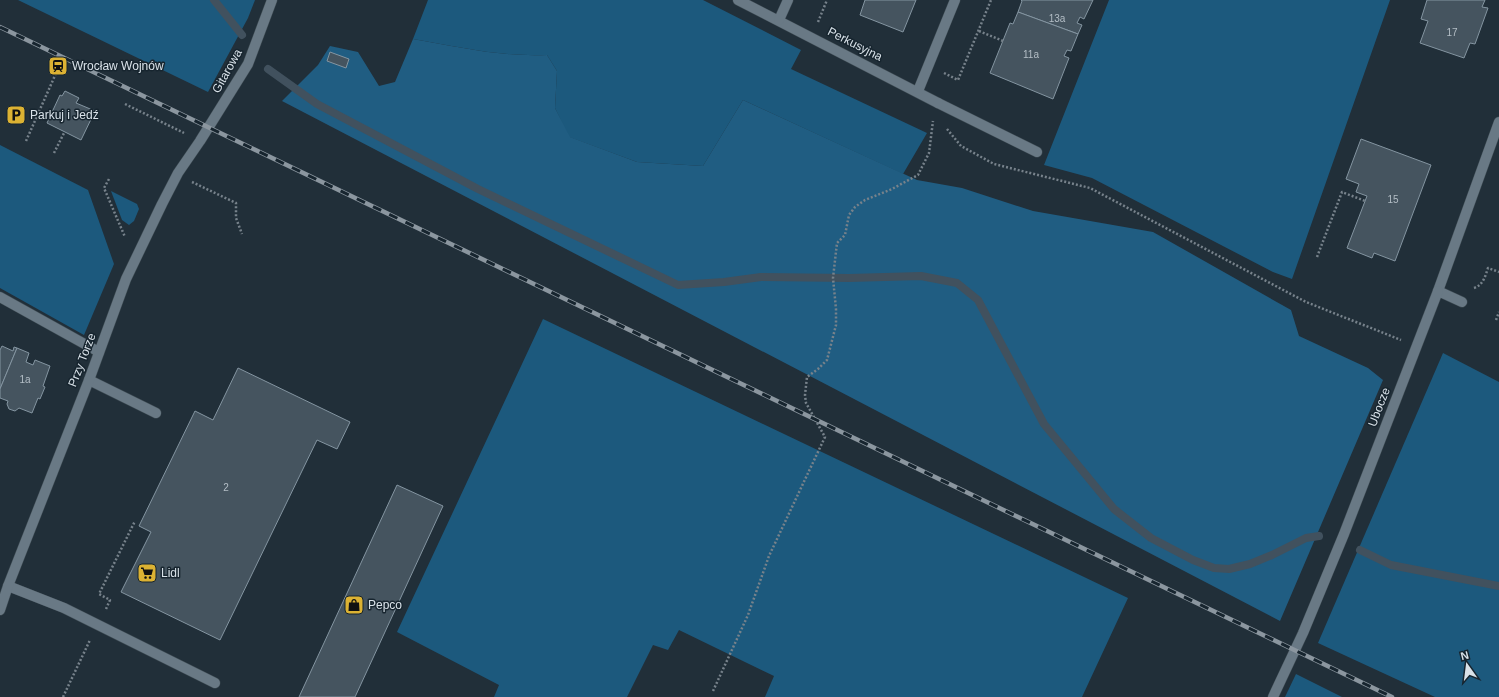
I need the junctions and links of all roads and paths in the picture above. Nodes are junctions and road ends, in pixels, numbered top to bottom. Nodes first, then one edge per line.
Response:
1 (272, 0) edge
2 (738, 0) edge
3 (788, 0) edge
4 (827, 0) edge
5 (955, 0) edge
6 (991, 0) edge
7 (780, 20) junction
8 (979, 31) junction
9 (812, 37) junction
10 (1003, 40) dead end
11 (928, 67) junction
12 (57, 71) dead end
13 (918, 91) junction
14 (938, 103) junction
15 (125, 104) dead end
16 (1499, 122) edge
17 (208, 128) joint
18 (64, 133) dead end
19 (26, 141) dead end
20 (200, 142) junction
21 (1037, 152) dead end
22 (54, 153) dead end
23 (178, 173) junction
24 (109, 179) dead end
25 (1365, 202) dead end
26 (242, 234) dead end
27 (140, 250) junction
28 (1317, 257) dead end
29 (1499, 272) edge
30 (1472, 289) dead end
31 (1438, 291) junction
32 (0, 298) edge
33 (1462, 302) dead end
34 (1499, 312) edge
35 (1496, 320) dead end
36 (1397, 338) dead end
37 (99, 352) junction
38 (89, 380) junction
39 (156, 413) dead end
40 (135, 521) dead end
41 (8, 586) junction
42 (0, 610) edge
43 (97, 625) junction
44 (215, 683) dead end
45 (714, 691) dead end
46 (63, 697) edge
47 (1273, 697) edge

1 - 17 street, Gitarowa
2 - 7 street, Perkusyjna
3 - 7 street
4 - 9 path
5 - 11 street
6 - 8 path
7 - 9 street, Perkusyjna
8 - 10 path
8 - 11 path
9 - 13 street, Perkusyjna
11 - 13 street
12 - 19 path
13 - 14 street, Perkusyjna
14 - 21 street, Perkusyjna
14 - 36 path
14 - 45 path
15 - 20 path
16 - 31 street, Ubocze
17 - 20 street, Przy Torze
18 - 22 path
20 - 23 street, Przy Torze
23 - 26 path
23 - 27 street, Przy Torze
24 - 27 path
25 - 28 path
27 - 37 street, Przy Torze
29 - 30 path
31 - 33 street
31 - 47 street, Ubocze
32 - 37 street
34 - 35 path
37 - 38 street, Przy Torze
38 - 39 street
38 - 41 street, Przy Torze
40 - 43 path
41 - 42 street, Przy Torze
41 - 43 street
43 - 44 street
43 - 46 path

